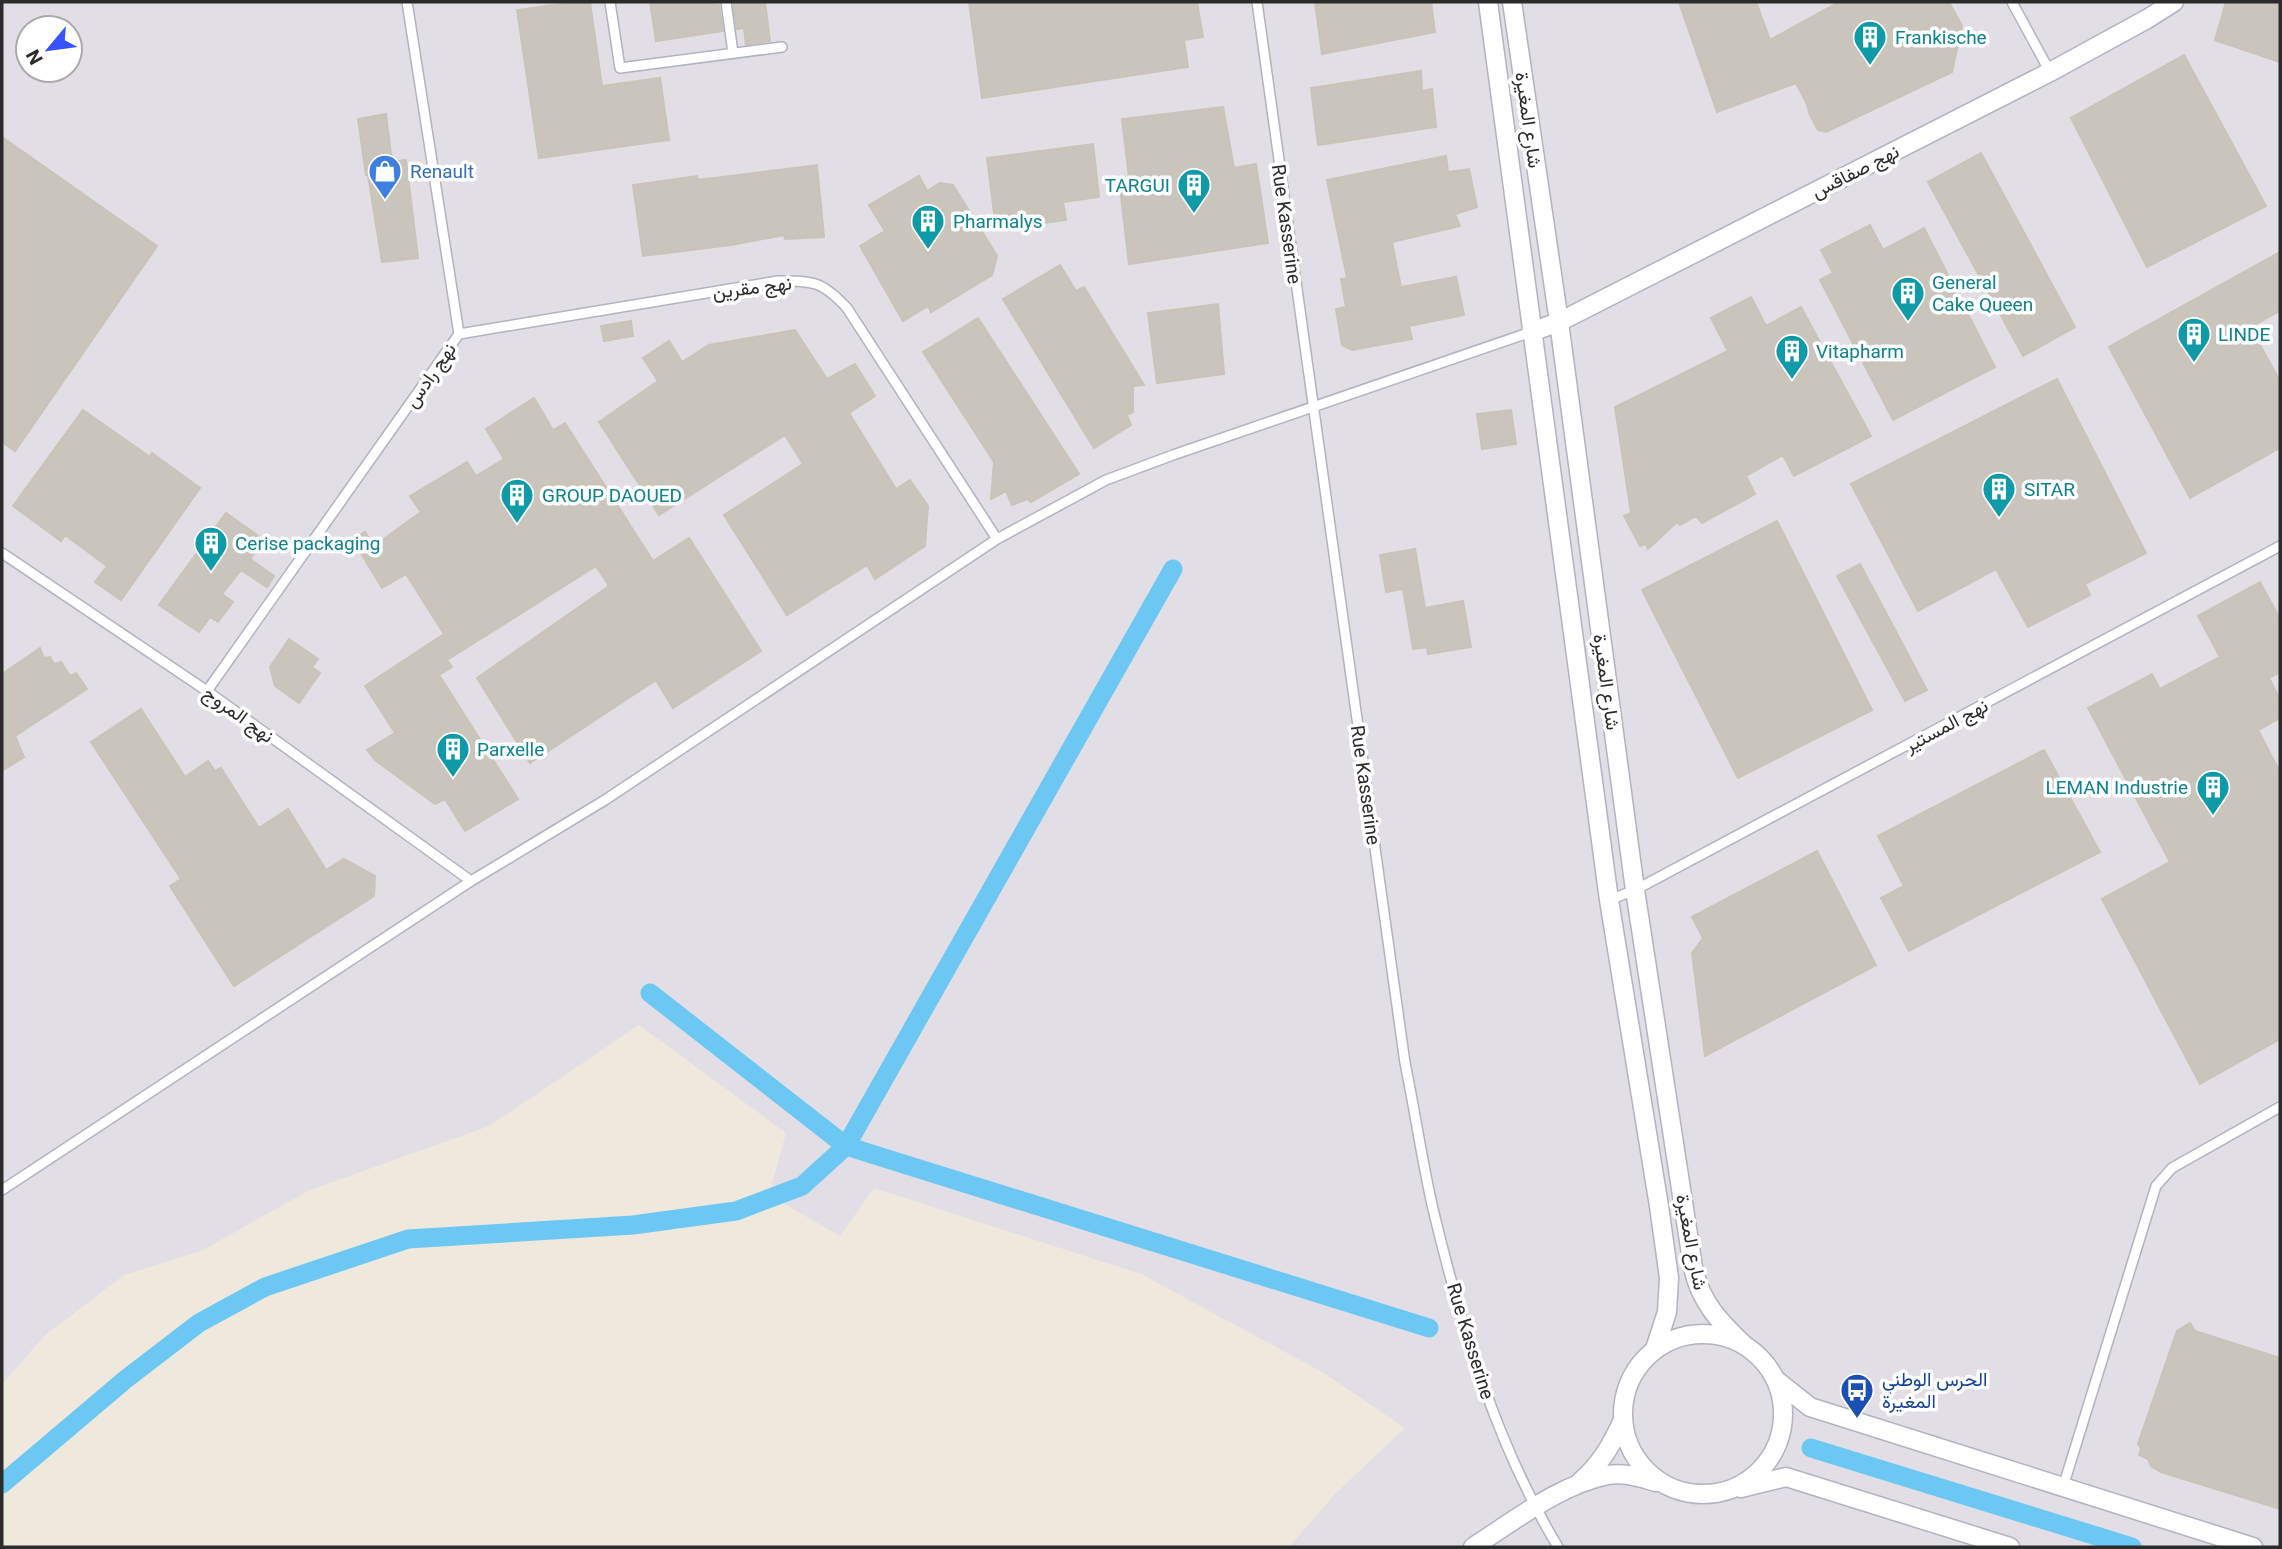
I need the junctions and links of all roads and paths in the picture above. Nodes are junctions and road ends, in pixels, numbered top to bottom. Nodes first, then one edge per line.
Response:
1 (407, 2) edge
2 (610, 2) edge
3 (726, 2) edge
4 (1256, 2) edge
5 (1488, 2) edge
6 (1512, 2) edge
7 (2012, 2) edge
8 (2174, 2) edge
9 (782, 47) dead end
10 (733, 53) junction
11 (2050, 72) junction
12 (1559, 322) junction
13 (1531, 332) junction
14 (459, 334) junction
15 (1312, 408) junction
16 (998, 539) junction
17 (2280, 546) edge
18 (2, 553) edge
19 (207, 691) junction
20 (471, 881) junction
21 (1635, 890) junction
22 (1609, 900) junction
23 (2280, 1107) edge
24 (2, 1190) edge
25 (1744, 1345) junction
26 (1655, 1349) junction
27 (1776, 1380) junction
28 (1623, 1420) junction
29 (1661, 1483) junction
30 (1574, 1486) junction
31 (2063, 1487) junction
32 (1721, 1493) junction
33 (1534, 1508) junction
34 (1473, 1547) edge
35 (1558, 1547) edge
36 (2010, 1547) edge
37 (2253, 1547) edge

1 - 14 lane, نهج رادس
2 - 10 lane
3 - 10 lane
4 - 15 lane, Rue Kasserine
5 - 13 street, شارع المغيرة
6 - 12 street, شارع المغيرة
7 - 11 lane
8 - 11 street, نهج صفاقس
9 - 10 lane
11 - 12 street, نهج صفاقس
12 - 13 street, نهج صفاقس
12 - 21 street, شارع المغيرة
13 - 15 lane
13 - 22 street, شارع المغيرة
14 - 16 lane, نهج مقرين
14 - 19 lane, نهج رادس
15 - 16 lane
15 - 33 lane, Rue Kasserine
16 - 20 lane
17 - 21 lane, نهج المستير
18 - 19 lane, نهج المروج
19 - 20 lane, نهج المروج
20 - 24 lane
21 - 22 lane, نهج المستير
21 - 25 street, شارع المغيرة
22 - 26 street, شارع المغيرة
23 - 31 lane
25 - 26 street
25 - 27 street
26 - 28 street
27 - 31 street
27 - 32 street
28 - 29 street
28 - 30 street
29 - 30 street
29 - 32 street
30 - 33 street
31 - 37 street
32 - 36 street
33 - 34 street
33 - 35 lane, Rue Kasserine

